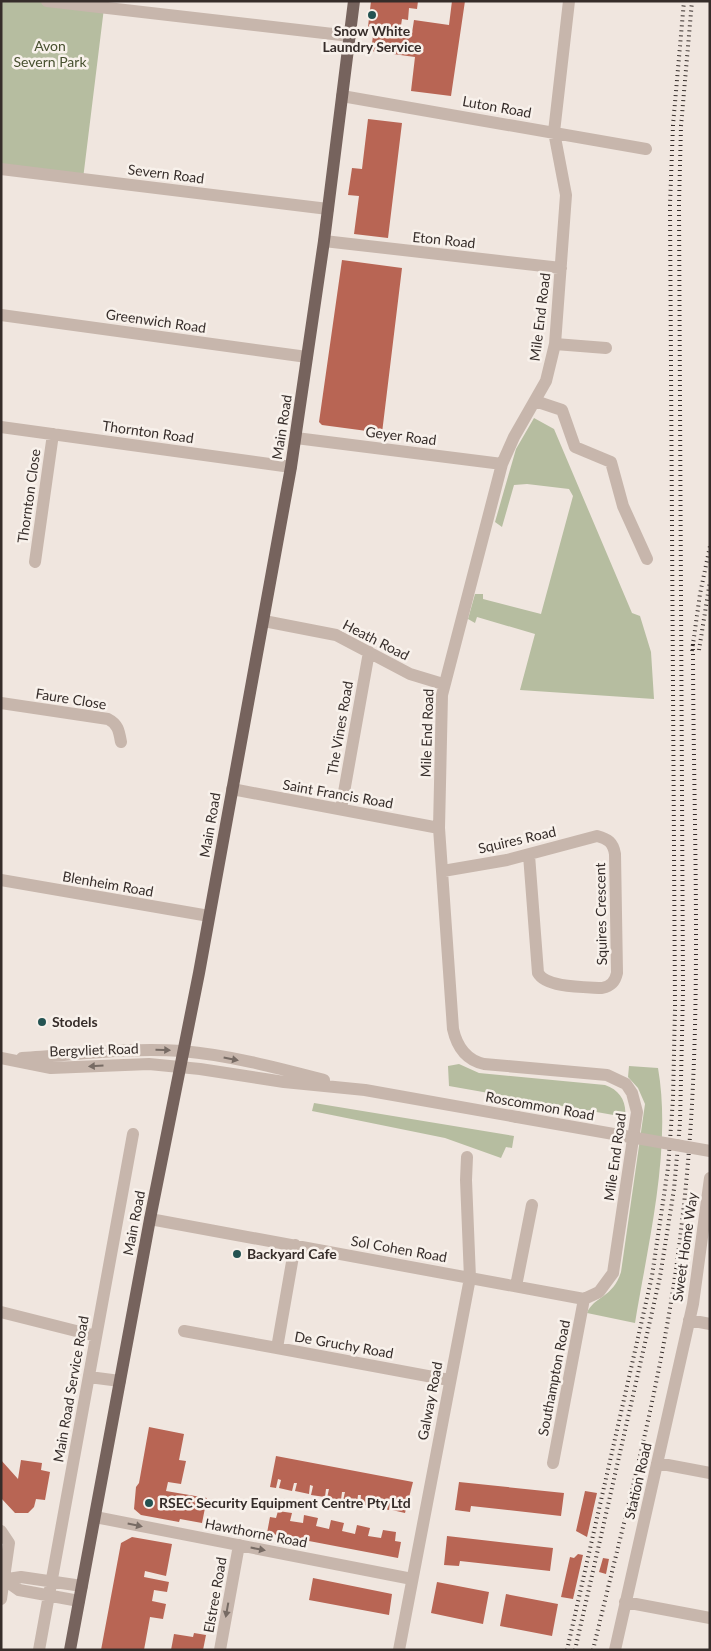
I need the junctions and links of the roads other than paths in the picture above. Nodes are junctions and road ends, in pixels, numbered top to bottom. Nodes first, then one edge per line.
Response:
1 (47, 1) edge
2 (354, 1) edge
3 (570, 1) edge
4 (350, 36) junction
5 (342, 96) junction
6 (554, 132) junction
7 (646, 149) dead end
8 (1, 169) edge
9 (328, 209) junction
10 (324, 241) junction
11 (561, 268) junction
12 (1, 315) edge
13 (555, 344) junction
14 (606, 348) dead end
15 (307, 358) junction
16 (535, 401) junction
17 (1, 427) edge
18 (53, 434) junction
19 (296, 438) junction
20 (502, 464) junction
21 (291, 467) junction
22 (646, 559) dead end
23 (35, 562) dead end
24 (264, 621) junction
25 (370, 652) junction
26 (443, 684) junction
27 (1, 703) edge
28 (121, 742) dead end
29 (232, 789) junction
30 (341, 809) junction
31 (440, 828) junction
32 (597, 836) joint
33 (528, 855) junction
34 (443, 871) junction
35 (1, 880) edge
36 (209, 916) junction
37 (182, 1051) junction
38 (5, 1058) edge
39 (180, 1067) junction
40 (365, 1090) junction
41 (132, 1134) dead end
42 (710, 1152) edge
43 (467, 1157) dead end
44 (710, 1178) edge
45 (532, 1205) dead end
46 (150, 1219) junction
47 (295, 1245) junction
48 (470, 1278) junction
49 (516, 1286) junction
50 (584, 1299) junction
51 (1, 1312) edge
52 (689, 1320) junction
53 (710, 1324) edge
54 (184, 1331) dead end
55 (96, 1336) junction
56 (277, 1348) junction
57 (88, 1377) junction
58 (450, 1380) junction
59 (120, 1381) junction
60 (553, 1463) dead end
61 (657, 1463) junction
62 (710, 1473) edge
63 (95, 1516) junction
64 (1, 1531) edge
65 (239, 1545) junction
66 (412, 1579) junction
67 (3, 1580) edge
68 (51, 1581) junction
69 (82, 1586) junction
70 (48, 1596) junction
71 (1, 1599) edge
72 (80, 1601) junction
73 (626, 1602) junction
74 (710, 1618) edge
75 (38, 1650) edge
76 (70, 1650) edge
77 (220, 1650) edge
78 (399, 1650) edge
79 (615, 1650) edge

1 - 4 street
2 - 4 main road, Main Road
3 - 6 street, Mile End Road
4 - 5 main road, Main Road
5 - 6 street, Luton Road
5 - 9 main road, Main Road
6 - 7 street, Luton Road
6 - 11 street, Mile End Road
8 - 9 street, Severn Road
9 - 10 main road, Main Road
10 - 11 street, Eton Road
10 - 15 main road, Main Road
11 - 13 street, Mile End Road
12 - 15 street, Greenwich Road
13 - 14 street
13 - 16 street, Mile End Road
15 - 19 main road, Main Road
16 - 20 street, Mile End Road
16 - 22 street
17 - 18 street, Thornton Road
18 - 21 street, Thornton Road
18 - 23 street, Thornton Close
19 - 20 street, Geyer Road
19 - 21 main road, Main Road
20 - 26 street, Mile End Road
21 - 24 main road, Main Road
24 - 25 street, Heath Road
24 - 29 main road, Main Road
25 - 26 street, Heath Road
25 - 30 street, The Vines Road
26 - 31 street, Mile End Road
27 - 28 street, Faure Close
29 - 30 street, Saint Francis Road
29 - 36 main road, Main Road
30 - 31 street, Saint Francis Road
31 - 34 street, Mile End Road
32 - 33 street, Squires Road
32 - 33 street, Squires Crescent
33 - 34 street, Squires Road
34 - 50 street, Mile End Road
35 - 36 street, Blenheim Road
36 - 37 main road, Main Road
38 -> 37 street, Bergvliet Road
37 - 39 main road, Main Road
37 -> 40 street, Roscommon Road
39 -> 38 street, Bergvliet Road
39 - 40 street, Roscommon Road
39 - 46 main road, Main Road
40 - 42 street, Roscommon Road, bridge
41 - 55 street, Main Road Service Road
43 - 48 street, Galway Road
44 - 52 street, Sweet Home Way
45 - 49 street
46 - 47 street, Sol Cohen Road
46 - 59 main road, Main Road
47 - 48 street, Sol Cohen Road
47 - 56 street, De Gruchy Road
48 - 49 street, Sol Cohen Road
48 - 58 street, Galway Road
49 - 50 street, Sol Cohen Road
50 - 60 street, Southampton Road
51 - 55 street
52 - 53 street
52 - 61 street, Station Road
54 - 56 street
55 - 57 street, Main Road Service Road
56 - 58 street, De Gruchy Road
57 - 59 street
57 - 68 street, Main Road Service Road
58 - 66 street, Galway Road
59 - 63 main road, Main Road
61 - 62 street
61 - 73 street, Station Road
63 -> 65 street, Hawthorne Road
63 - 69 main road, Main Road
64 - 67 street
65 -> 66 street, Hawthorne Road
65 -> 77 street, Elstree Road
66 - 78 street, Galway Road
67 - 68 street
67 - 70 street
67 - 71 street
68 - 69 street
68 - 70 street, Main Road Service Road
69 - 72 main road, Main Road
70 - 72 street
70 - 75 street, Main Road Service Road
72 - 76 main road, Main Road
73 - 74 street
73 - 79 street, Station Road

